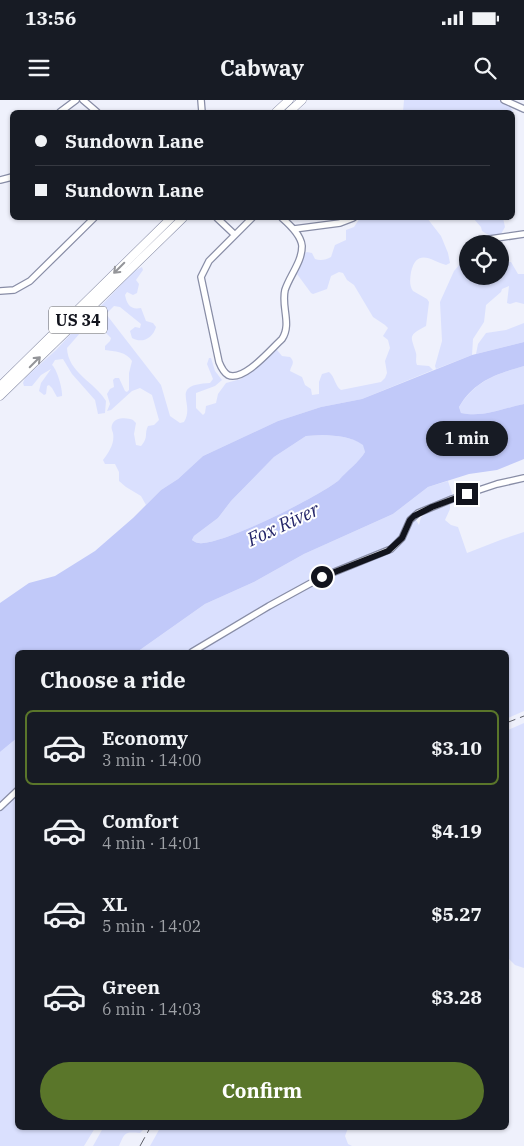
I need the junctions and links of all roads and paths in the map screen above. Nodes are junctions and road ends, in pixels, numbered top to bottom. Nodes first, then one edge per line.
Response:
1 (76, 100) edge
2 (83, 100) edge
3 (289, 100) edge
4 (302, 100) edge
5 (504, 100) edge
6 (524, 109) edge
7 (63, 110) edge
8 (95, 110) edge
9 (278, 110) edge
10 (291, 110) edge
11 (92, 220) edge
12 (169, 220) edge
13 (181, 220) edge
14 (219, 220) edge
15 (250, 220) edge
16 (284, 220) edge
17 (348, 220) edge
18 (294, 229) junction
19 (234, 234) junction
20 (524, 234) edge
21 (509, 236) edge
22 (0, 291) edge
23 (0, 386) edge
24 (0, 396) edge
25 (524, 478) edge
26 (195, 650) edge
27 (15, 793) edge
28 (0, 807) edge

1 - 7 street
2 - 8 street
3 - 9 main road
4 - 10 main road
5 - 6 street
11 - 22 street
12 -> 23 main road, US 34
24 -> 13 main road, US 34
14 - 19 street
15 - 19 street
16 - 18 street
17 - 18 street
18 - 19 street
20 - 21 street
25 - 26 street
27 - 28 street

